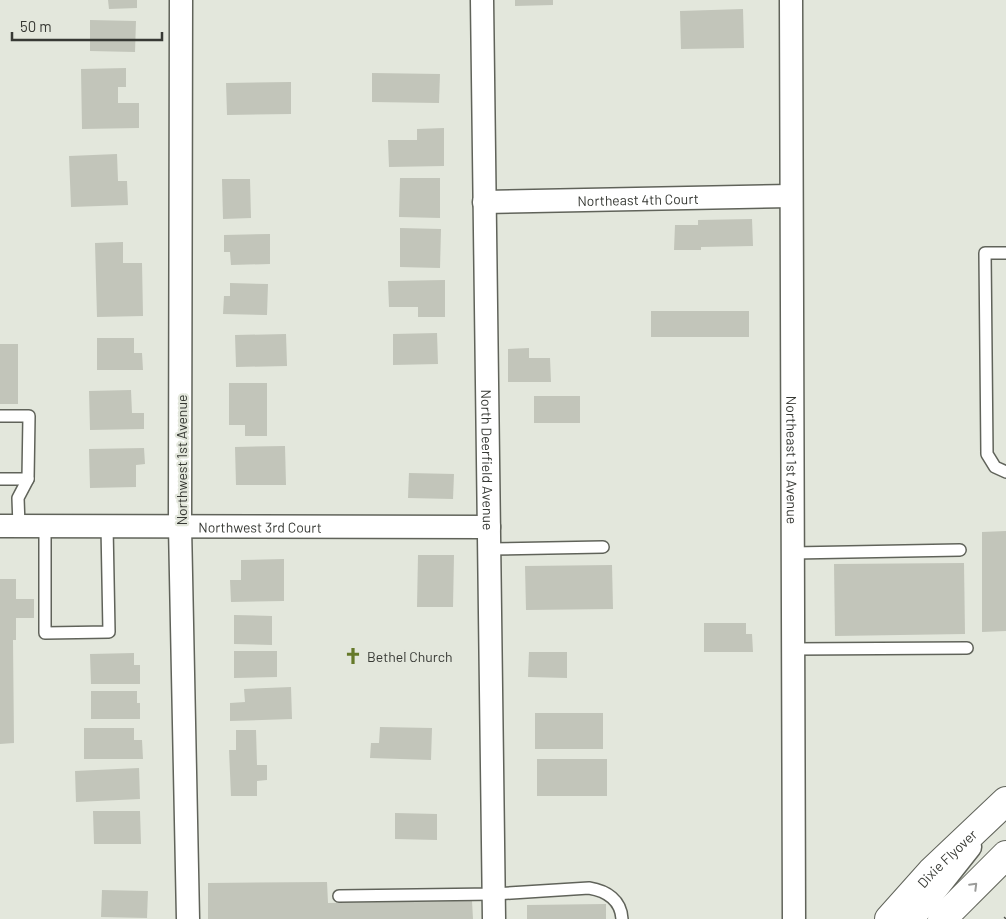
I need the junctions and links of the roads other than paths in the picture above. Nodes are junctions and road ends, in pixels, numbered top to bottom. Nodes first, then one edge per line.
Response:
1 (181, 0) edge
2 (482, 0) edge
3 (791, 0) edge
4 (791, 196) junction
5 (484, 202) junction
6 (1006, 253) edge
7 (0, 416) edge
8 (1006, 472) edge
9 (0, 479) edge
10 (28, 479) junction
11 (10, 526) edge
12 (45, 526) junction
13 (107, 526) junction
14 (180, 526) junction
15 (489, 526) junction
16 (604, 547) dead end
17 (490, 549) junction
18 (960, 550) dead end
19 (793, 553) junction
20 (967, 648) dead end
21 (793, 649) junction
22 (1006, 802) edge
23 (1006, 855) edge
24 (494, 894) junction
25 (340, 896) dead end
26 (188, 919) edge
27 (494, 919) edge
28 (622, 919) edge
29 (794, 919) edge
30 (889, 919) edge
31 (913, 919) edge
32 (942, 919) edge

1 - 14 street, Northwest 1st Avenue
2 - 5 street, North Deerfield Avenue
3 - 4 street, Northeast 1st Avenue
4 - 5 street, Northeast 4th Court
4 - 19 street, Northeast 1st Avenue
5 - 15 street, North Deerfield Avenue
6 - 8 lane
7 - 10 lane
9 - 10 lane
10 - 11 lane
11 - 12 street, Northwest 3rd Court
12 - 13 street, Northwest 3rd Court
12 - 13 lane
13 - 14 street, Northwest 3rd Court
14 - 15 street, Northwest 3rd Court
14 - 26 street, Northwest 1st Avenue
15 - 17 street, North Deerfield Avenue
16 - 17 lane
17 - 24 street, North Deerfield Avenue
18 - 19 lane
19 - 21 street, Northeast 1st Avenue
20 - 21 lane
21 - 29 street, Northeast 1st Avenue
22 - 30 main road, Dixie Flyover
22 - 31 street
32 -> 23 main road
24 - 25 lane
24 - 27 street, North Deerfield Avenue
24 - 28 lane

